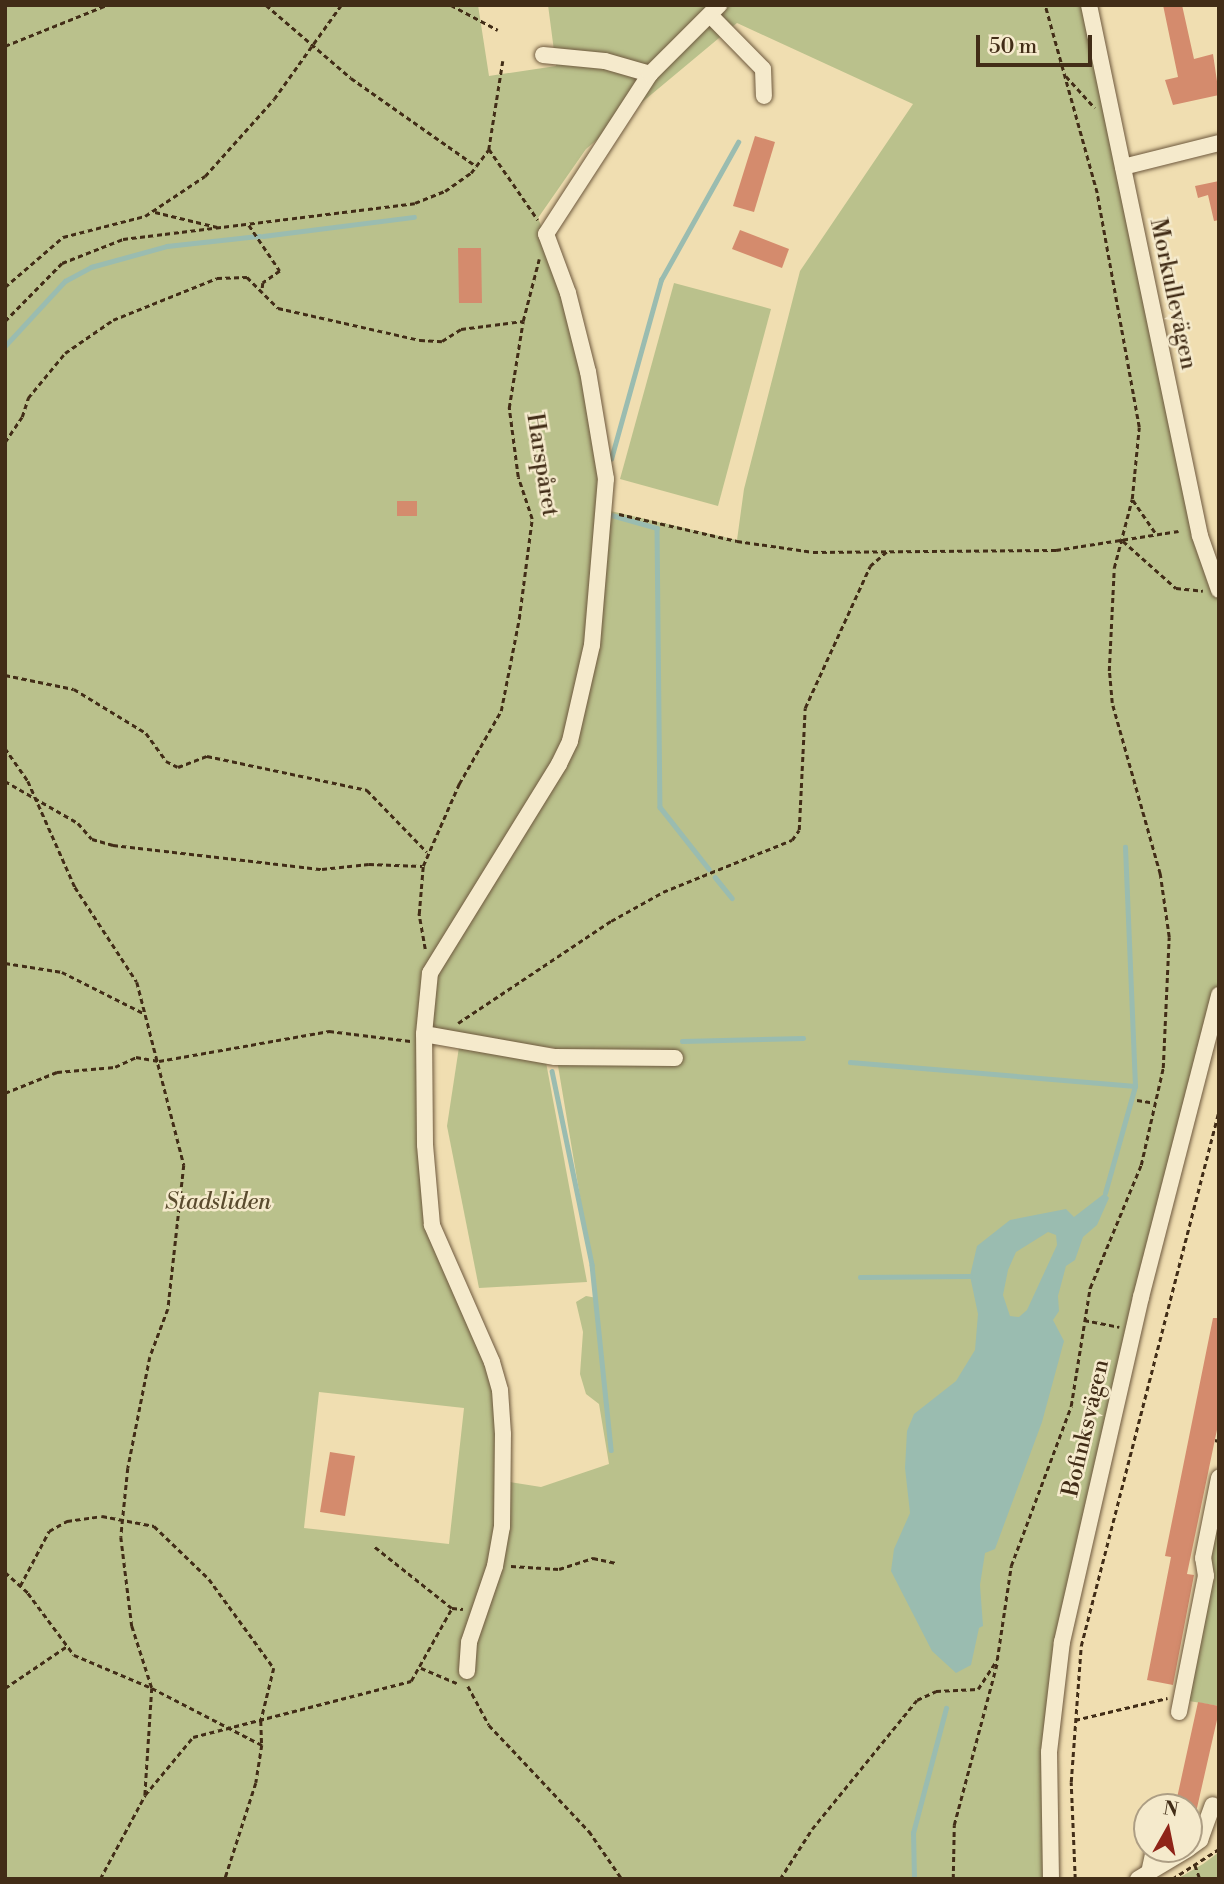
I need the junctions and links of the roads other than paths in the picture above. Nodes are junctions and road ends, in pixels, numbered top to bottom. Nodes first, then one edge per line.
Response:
1 (1089, 5) edge
2 (715, 11) edge
3 (543, 55) dead end
4 (650, 74) junction
5 (764, 96) dead end
6 (1219, 143) edge
7 (1123, 167) junction
8 (1219, 589) edge
9 (1219, 995) edge
10 (424, 1038) junction
11 (675, 1058) dead end
12 (1219, 1478) edge
13 (467, 1671) road end
14 (1179, 1713) dead end
15 (1213, 1805) dead end
16 (1203, 1832) edge
17 (1165, 1863) edge
18 (1144, 1876) edge
19 (1051, 1879) edge

1 - 7 street, Morkullevägen
2 - 4 street
2 - 5 street
3 - 4 street
4 - 10 street
6 - 7 street
7 - 8 street, Morkullevägen
9 - 19 street, Bofinksvägen
10 - 11 street
10 - 13 street
12 - 14 street
15 - 16 street
17 - 18 street

